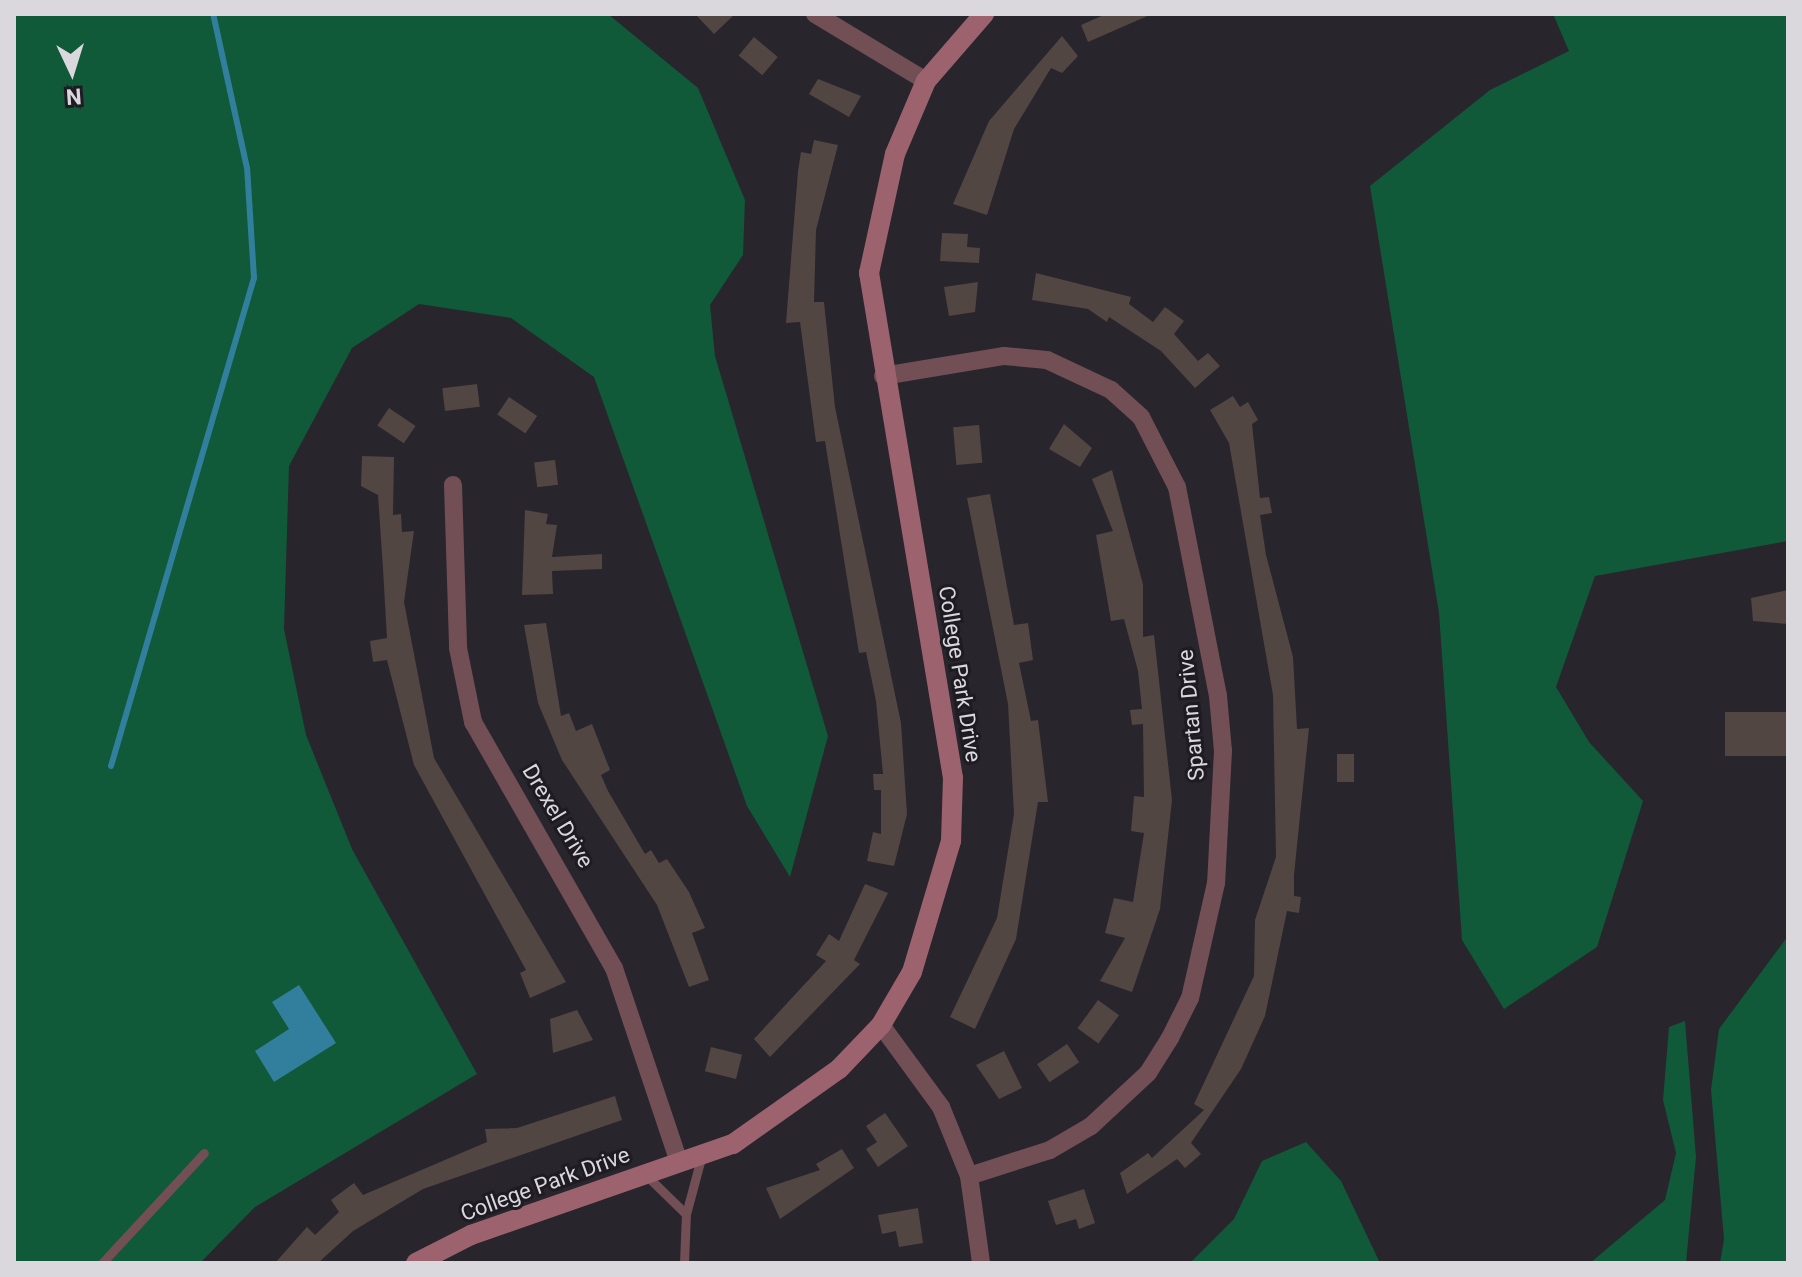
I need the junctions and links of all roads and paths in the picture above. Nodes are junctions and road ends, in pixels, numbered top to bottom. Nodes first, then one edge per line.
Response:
1 (815, 14) edge
2 (984, 14) edge
3 (926, 81) junction
4 (883, 376) junction
5 (453, 485) dead end
6 (881, 1025) junction
7 (204, 1153) dead end
8 (702, 1154) junction
9 (679, 1162) junction
10 (644, 1174) junction
11 (969, 1176) junction
12 (686, 1214) junction
13 (102, 1263) edge
14 (416, 1263) edge
15 (684, 1263) edge
16 (981, 1263) edge

1 - 3 street
2 - 3 street, College Park Drive
3 - 4 street, College Park Drive
4 - 6 street, College Park Drive
4 - 11 street, Spartan Drive
5 - 9 street, Drexel Drive
6 - 8 street, College Park Drive
6 - 11 street
7 - 13 lane
8 - 9 street, College Park Drive
8 - 12 lane
9 - 10 street, College Park Drive
10 - 12 lane
10 - 14 street, College Park Drive
11 - 16 street
12 - 15 lane

